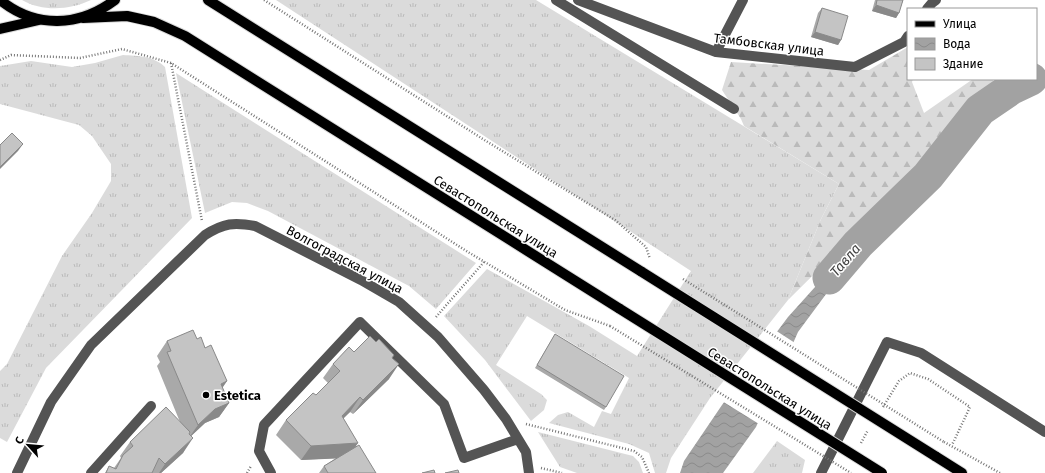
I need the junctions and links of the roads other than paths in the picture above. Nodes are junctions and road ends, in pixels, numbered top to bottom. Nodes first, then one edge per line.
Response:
1 (0, 0) edge
2 (115, 0) edge
3 (208, 0) edge
4 (556, 0) edge
5 (578, 0) edge
6 (743, 0) edge
7 (936, 0) edge
8 (928, 8) edge
9 (83, 18) junction
10 (41, 20) junction
11 (0, 29) edge
12 (907, 38) edge
13 (716, 52) junction
14 (734, 108) dead end
15 (151, 406) dead end
16 (1045, 432) edge
17 (518, 439) junction
18 (529, 469) edge
19 (17, 473) edge
20 (91, 473) edge
21 (271, 473) edge
22 (821, 473) edge
23 (882, 473) edge
24 (962, 473) edge

1 - 10 main road
2 - 9 main road
3 - 24 main road, bridge
4 - 14 street
5 - 13 street, Тамбовская улица
6 - 13 street
7 - 8 street
9 - 10 main road
9 - 23 main road, Севастопольская улица, bridge
10 - 11 main road
12 - 13 street, Тамбовская улица
15 - 20 street
16 - 22 street
17 - 18 street, Волгоградская улица
17 - 19 street, Волгоградская улица
17 - 21 street

